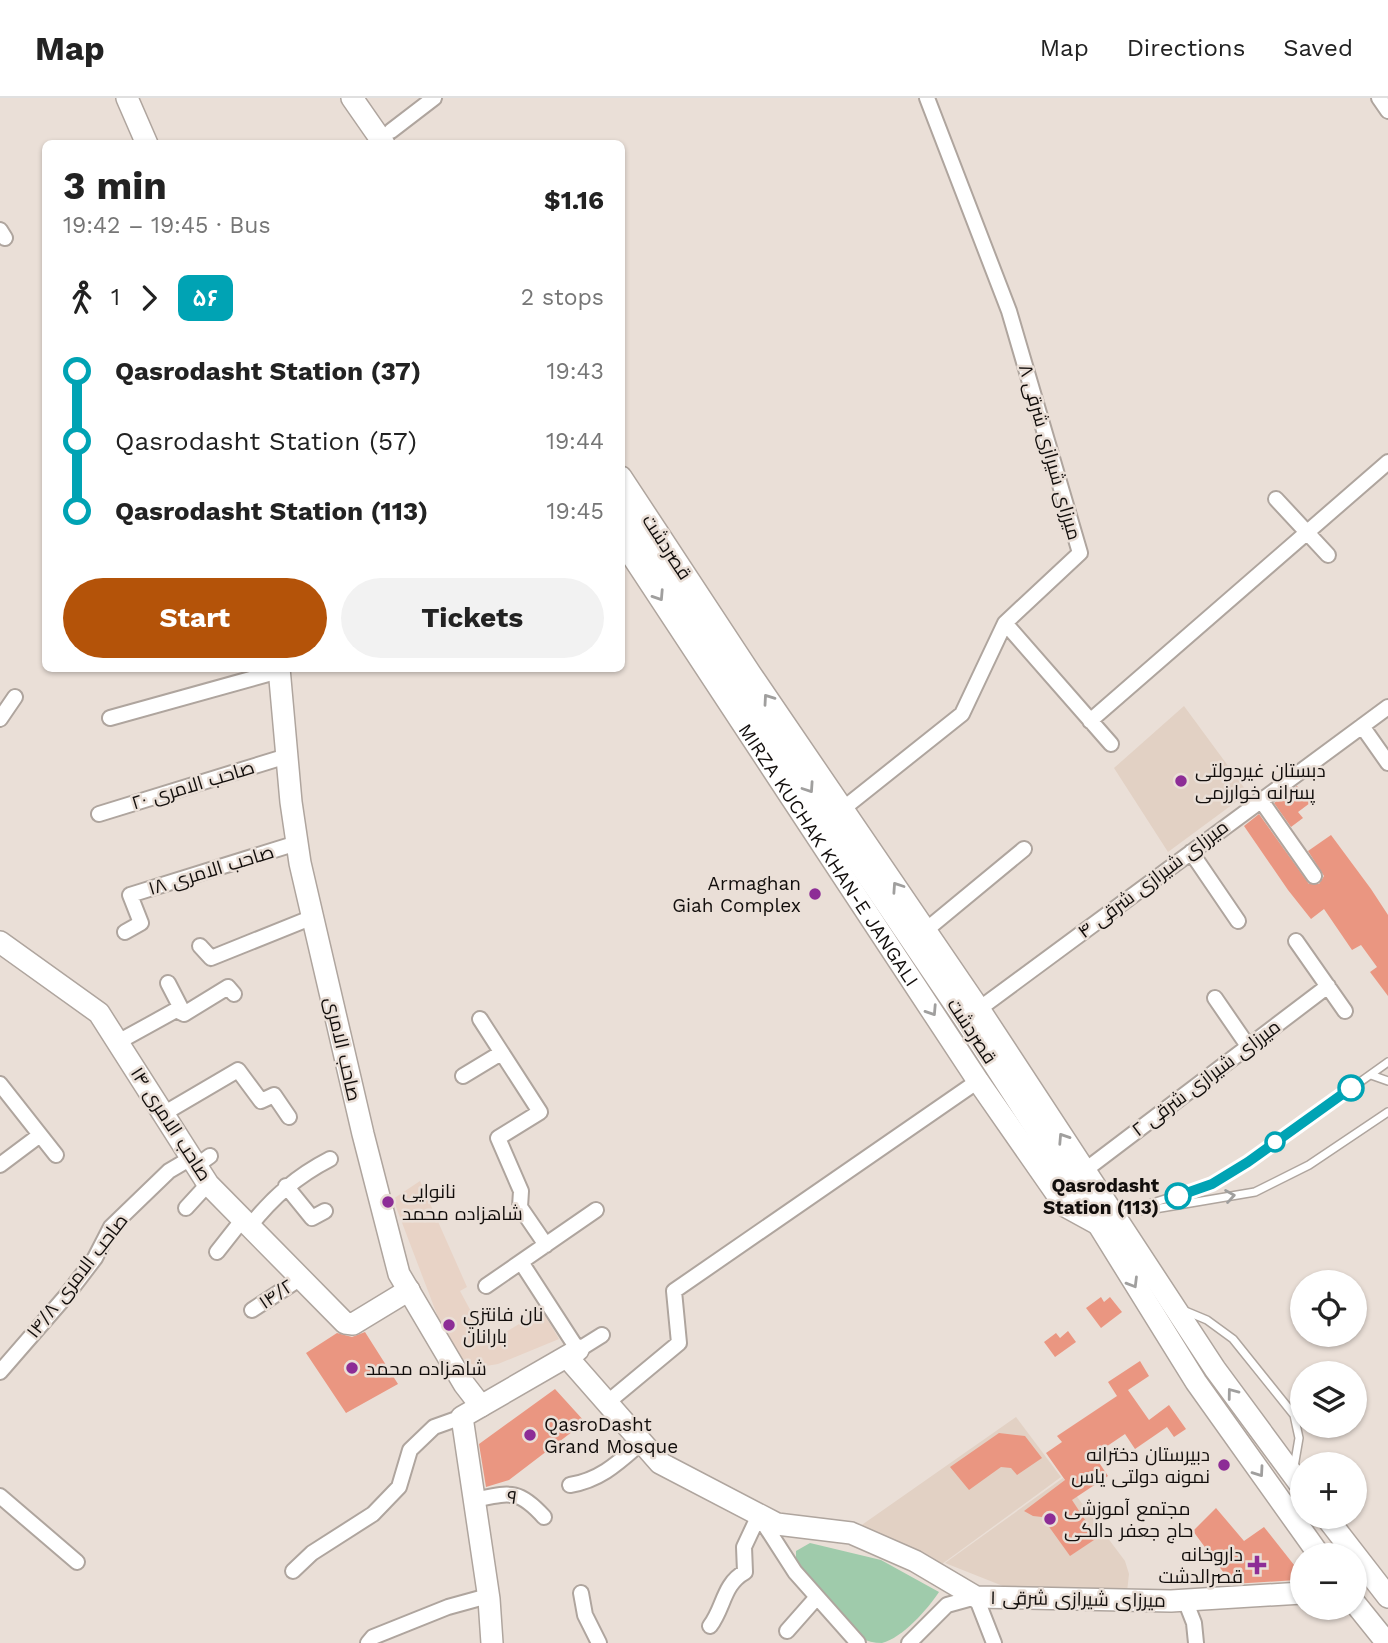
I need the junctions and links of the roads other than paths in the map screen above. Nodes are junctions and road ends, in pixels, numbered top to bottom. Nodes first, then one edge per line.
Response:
1 (127, 98) edge
2 (352, 98) edge
3 (369, 98) edge
4 (434, 98) edge
5 (927, 98) edge
6 (1379, 98) edge
7 (1388, 111) edge
8 (391, 139) edge
9 (145, 140) edge
10 (1388, 463) edge
11 (625, 483) edge
12 (1276, 499) dead end
13 (625, 515) edge
14 (1307, 533) junction
15 (625, 544) edge
16 (1328, 555) dead end
17 (1005, 623) junction
18 (272, 672) edge
19 (279, 672) edge
20 (729, 687) junction
21 (15, 697) dead end
22 (1388, 707) edge
23 (110, 718) dead end
24 (0, 719) edge
25 (1090, 721) junction
26 (1362, 726) junction
27 (1111, 744) dead end
28 (287, 756) junction
29 (1388, 763) edge
30 (1260, 799) junction
31 (844, 808) junction
32 (99, 814) dead end
33 (297, 843) junction
34 (1024, 849) dead end
35 (1191, 852) junction
36 (1314, 876) dead end
37 (313, 917) junction
38 (1238, 921) dead end
39 (125, 932) dead end
40 (918, 934) junction
41 (1296, 941) dead end
42 (0, 942) edge
43 (200, 946) dead end
44 (168, 983) dead end
45 (1328, 986) junction
46 (234, 994) dead end
47 (1215, 998) dead end
48 (1345, 1011) dead end
49 (971, 1013) junction
50 (184, 1014) junction
51 (480, 1019) dead end
52 (118, 1042) junction
53 (1248, 1046) junction
54 (502, 1053) junction
55 (1388, 1062) edge
56 (1371, 1075) junction
57 (463, 1076) dead end
58 (978, 1081) junction
59 (1388, 1081) edge
60 (0, 1084) edge
61 (1387, 1112) edge
62 (163, 1114) junction
63 (289, 1117) dead end
64 (40, 1135) junction
65 (55, 1155) dead end
66 (330, 1159) dead end
67 (199, 1161) junction
68 (0, 1165) edge
69 (1077, 1175) junction
70 (208, 1184) junction
71 (286, 1186) junction
72 (186, 1208) dead end
73 (596, 1210) dead end
74 (326, 1211) dead end
75 (1106, 1220) junction
76 (247, 1223) junction
77 (546, 1245) junction
78 (218, 1252) dead end
79 (521, 1262) junction
80 (300, 1278) junction
81 (486, 1286) dead end
82 (409, 1290) junction
83 (1173, 1306) junction
84 (252, 1310) dead end
85 (602, 1335) dead end
86 (573, 1354) junction
87 (0, 1372) edge
88 (608, 1402) junction
89 (481, 1406) junction
90 (462, 1417) junction
91 (642, 1442) junction
92 (1298, 1452) edge
93 (1290, 1471) edge
94 (570, 1485) dead end
95 (0, 1496) edge
96 (474, 1500) junction
97 (759, 1515) junction
98 (544, 1517) dead end
99 (1335, 1529) edge
100 (1311, 1543) edge
101 (77, 1562) dead end
102 (293, 1571) dead end
103 (582, 1593) dead end
104 (1290, 1594) edge
105 (488, 1596) junction
106 (817, 1597) junction
107 (976, 1597) junction
108 (1388, 1597) edge
109 (1185, 1600) junction
110 (1367, 1618) edge
111 (710, 1626) dead end
112 (787, 1631) dead end
113 (368, 1643) edge
114 (492, 1643) edge
115 (599, 1643) edge
116 (858, 1643) edge
117 (909, 1643) edge
118 (994, 1643) edge
119 (1196, 1643) edge
120 (1387, 1643) edge

1 - 9 main road
2 - 8 main road
3 - 8 main road
4 - 8 street
5 - 17 street, ۸ میرزای شیرازی شرقی
6 - 7 street
10 - 14 street
31 -> 11 main road, قصردشت
12 - 14 street
13 - 20 main road, قصردشت
14 - 16 street
14 - 25 street
15 -> 20 main road, MIRZA KUCHAK KHAN-E JANGALI
17 - 25 street
17 - 31 street, ۸ میرزای شیرازی شرقی
18 - 23 street
19 - 28 main road, صاحب الامری
20 -> 40 main road, قصردشت
20 -> 58 main road, MIRZA KUCHAK KHAN-E JANGALI
21 - 24 street
22 - 26 street, ۴ میرزای شیرازی شرقی
25 - 27 street
26 - 29 street
26 - 30 street, ۴ میرزای شیرازی شرقی
28 - 32 street, ۲۰ صاحب الامری
28 - 33 main road, صاحب الامری
30 - 35 street, ۴ میرزای شیرازی شرقی
30 - 36 street
40 -> 31 main road, قصردشت
33 - 37 main road, صاحب الامری
33 - 39 street, ۱۸ صاحب الامری
34 - 40 street
35 - 38 street
35 - 49 street, ۴ میرزای شیرازی شرقی
37 - 43 street
37 - 82 main road, صاحب الامری
40 - 49 main road, قصردشت
41 - 45 street
42 - 52 main road, ۱۴ صاحب الامری
44 - 50 street
45 - 48 street
45 - 53 street, ۲ میرزای شیرازی شرقی
46 - 50 street
47 - 53 street
49 - 69 main road, قصردشت
50 - 52 street
51 - 54 street
52 - 62 main road, ۱۴ صاحب الامری
53 - 69 street, ۲ میرزای شیرازی شرقی
54 - 57 street
54 - 77 street
55 - 56 lane
56 - 59 lane
56 - 75 lane
58 - 75 main road, MIRZA KUCHAK KHAN-E JANGALI
58 - 88 street
60 - 64 street
75 -> 61 lane
62 - 63 street
62 - 67 main road, ۱۴ صاحب الامری
64 - 65 street
64 - 68 street
66 - 71 street
67 - 70 main road, ۱۴ صاحب الامری
67 - 87 street, صاحب الامری ۱۴/۸
69 - 75 main road, قصردشت
70 - 72 street
70 - 76 main road, ۱۴ صاحب الامری
71 - 74 street
71 - 76 street
73 - 77 street
75 - 83 main road, قصردشت
75 -> 100 main road, قصردشت
76 - 78 street
76 - 80 main road, ۱۴ صاحب الامری
77 - 79 street
79 - 81 street
79 - 86 street
80 - 82 main road, ۱۴ صاحب الامری
80 - 84 street, ۱۴/۲
82 - 89 main road, صاحب الامری
83 - 92 lane
93 -> 83 main road, قصردشت
85 - 86 street
86 - 88 main road, ۱ میرزای شیرازی شرقی
86 - 89 main road
88 - 91 main road, ۱ میرزای شیرازی شرقی
89 - 90 main road
90 - 96 main road
90 - 102 street
91 - 94 street
91 - 97 main road, ۱ میرزای شیرازی شرقی
95 - 101 street
96 - 98 street, ۹
96 - 105 main road
97 - 106 street
97 - 107 main road, ۱ میرزای شیرازی شرقی
97 - 111 street
99 - 108 main road
103 - 115 street
104 - 109 main road, ۱ میرزای شیرازی شرقی
105 - 113 street
105 - 114 main road
106 - 112 street
106 - 116 street
107 - 109 main road, ۱ میرزای شیرازی شرقی
107 - 117 street
107 - 118 street
109 - 119 street
110 - 120 main road

